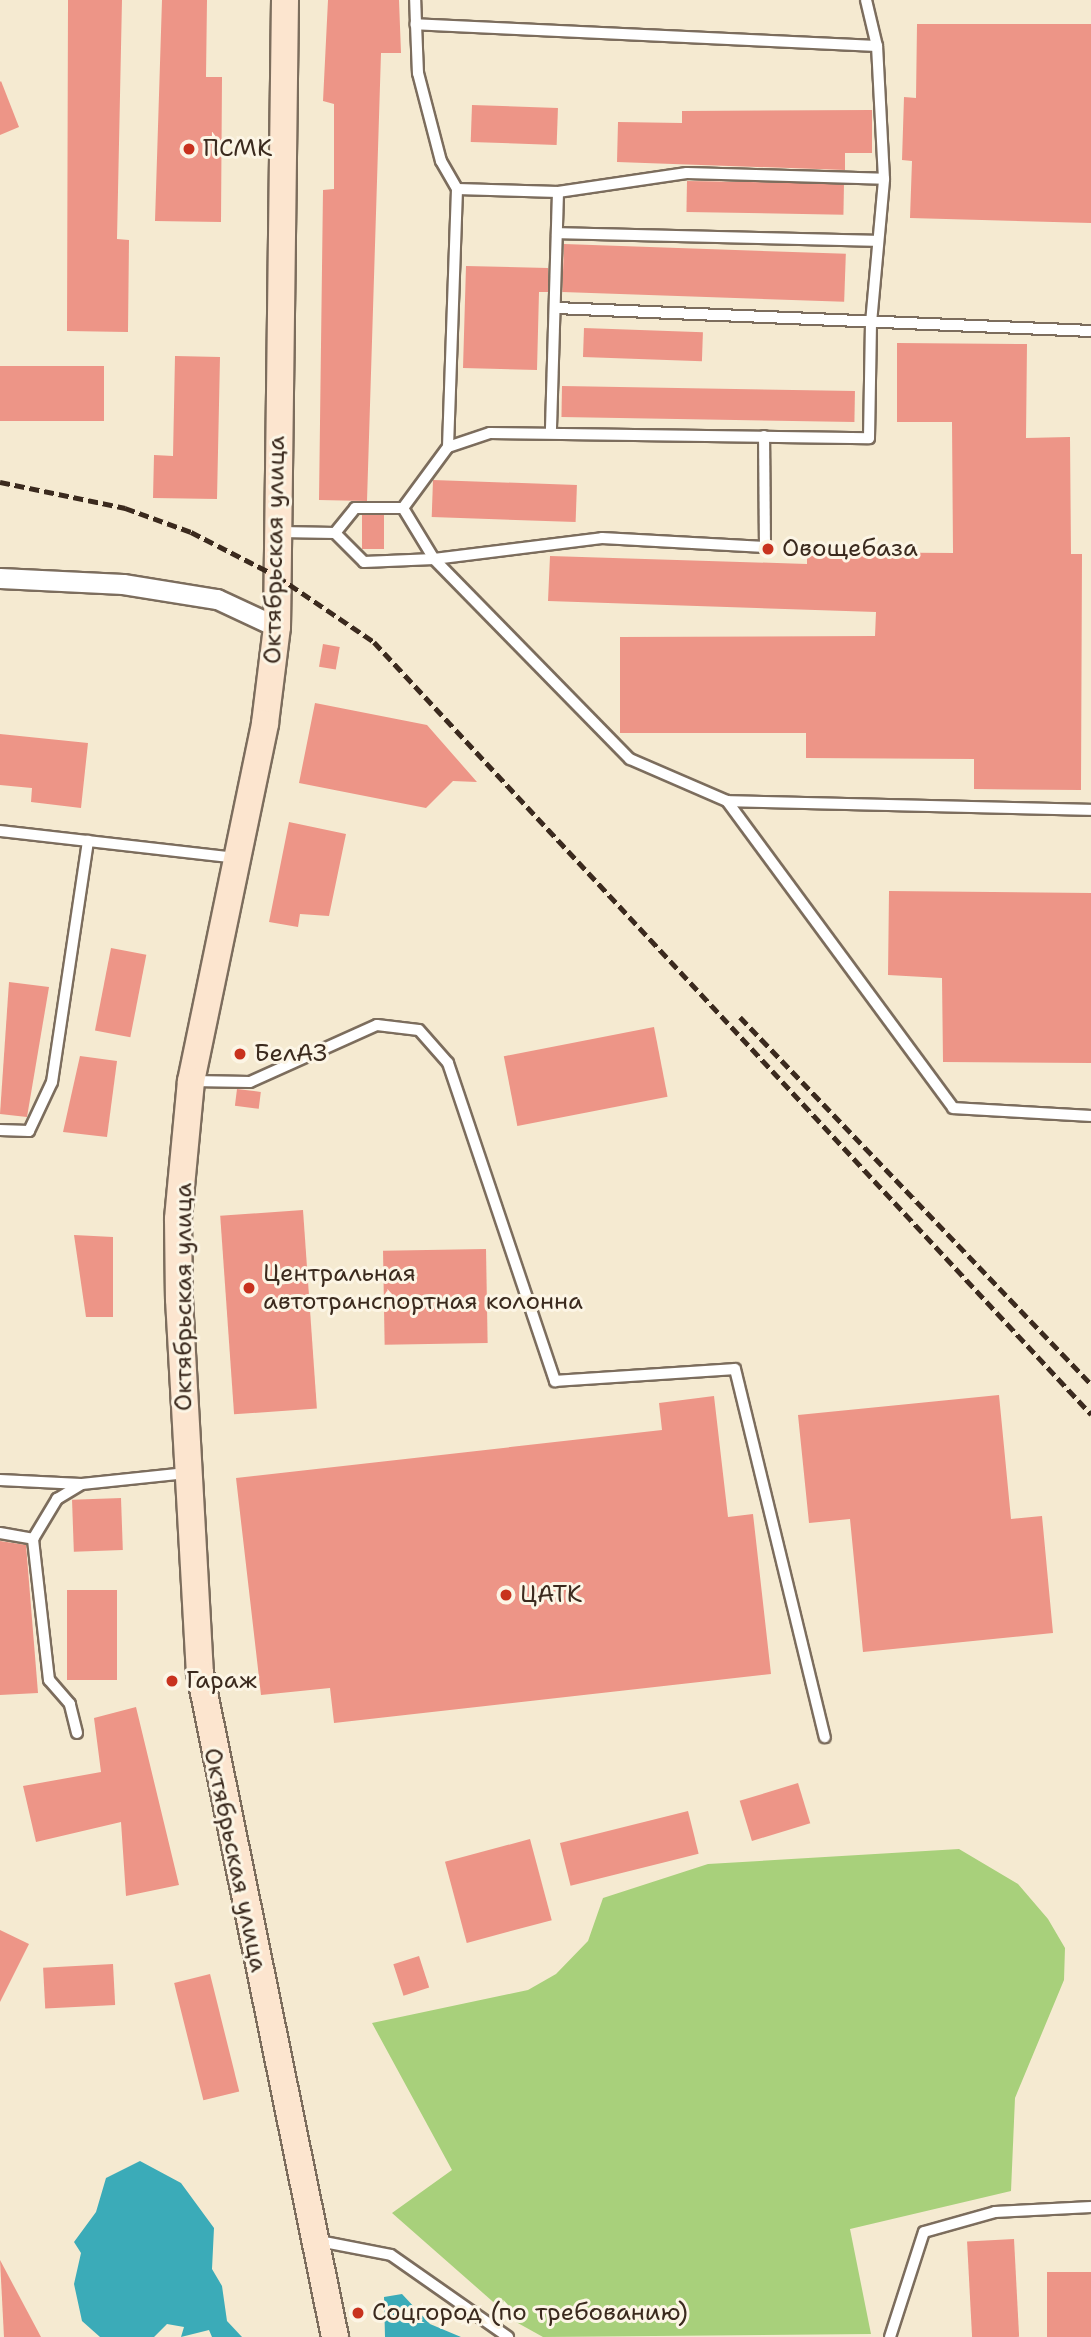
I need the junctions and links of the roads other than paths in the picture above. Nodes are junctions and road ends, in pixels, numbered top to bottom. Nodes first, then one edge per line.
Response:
1 (285, 0) edge
2 (415, 0) edge
3 (866, 0) edge
4 (416, 24) junction
5 (877, 46) junction
6 (884, 179) junction
7 (457, 189) junction
8 (558, 192) junction
9 (557, 233) junction
10 (878, 241) junction
11 (556, 308) junction
12 (871, 323) junction
13 (1091, 331) edge
14 (551, 431) junction
15 (764, 436) junction
16 (448, 447) junction
17 (403, 508) junction
18 (276, 532) junction
19 (335, 533) junction
20 (434, 559) junction
21 (0, 578) edge
22 (277, 628) junction
23 (727, 802) junction
24 (1091, 810) edge
25 (0, 831) edge
26 (88, 841) junction
27 (238, 858) junction
28 (191, 1081) junction
29 (1091, 1115) edge
30 (0, 1130) edge
31 (187, 1473) junction
32 (0, 1480) edge
33 (82, 1484) junction
34 (0, 1533) edge
35 (33, 1539) junction
36 (78, 1733) dead end
37 (825, 1737) dead end
38 (1091, 2207) edge
39 (315, 2240) junction
40 (335, 2337) edge
41 (508, 2337) edge
42 (890, 2337) edge

1 - 18 street, Октябрьская улица
2 - 4 lane
3 - 5 lane
4 - 5 lane
4 - 7 lane
5 - 6 lane
6 - 8 lane
6 - 10 lane
7 - 8 lane
7 - 16 lane
8 - 9 lane
9 - 10 lane
9 - 11 lane
10 - 12 lane
11 - 12 lane
11 - 14 lane
12 - 13 lane
12 - 15 lane
14 - 15 lane
14 - 16 lane
15 - 20 lane
16 - 17 lane
17 - 19 lane
17 - 20 lane
18 - 19 lane
18 - 22 street, Октябрьская улица
19 - 20 lane
20 - 23 lane
21 - 22 street
22 - 27 street, Октябрьская улица
23 - 24 lane
23 - 29 lane
25 - 26 lane
26 - 27 lane
26 - 30 lane
27 - 28 street, Октябрьская улица
28 - 31 street, Октябрьская улица
28 - 37 lane
31 - 33 lane
31 - 39 street, Октябрьская улица
32 - 33 lane
33 - 35 lane
34 - 35 lane
35 - 36 lane
38 - 42 lane
39 - 40 street, Октябрьская улица
39 - 41 lane

